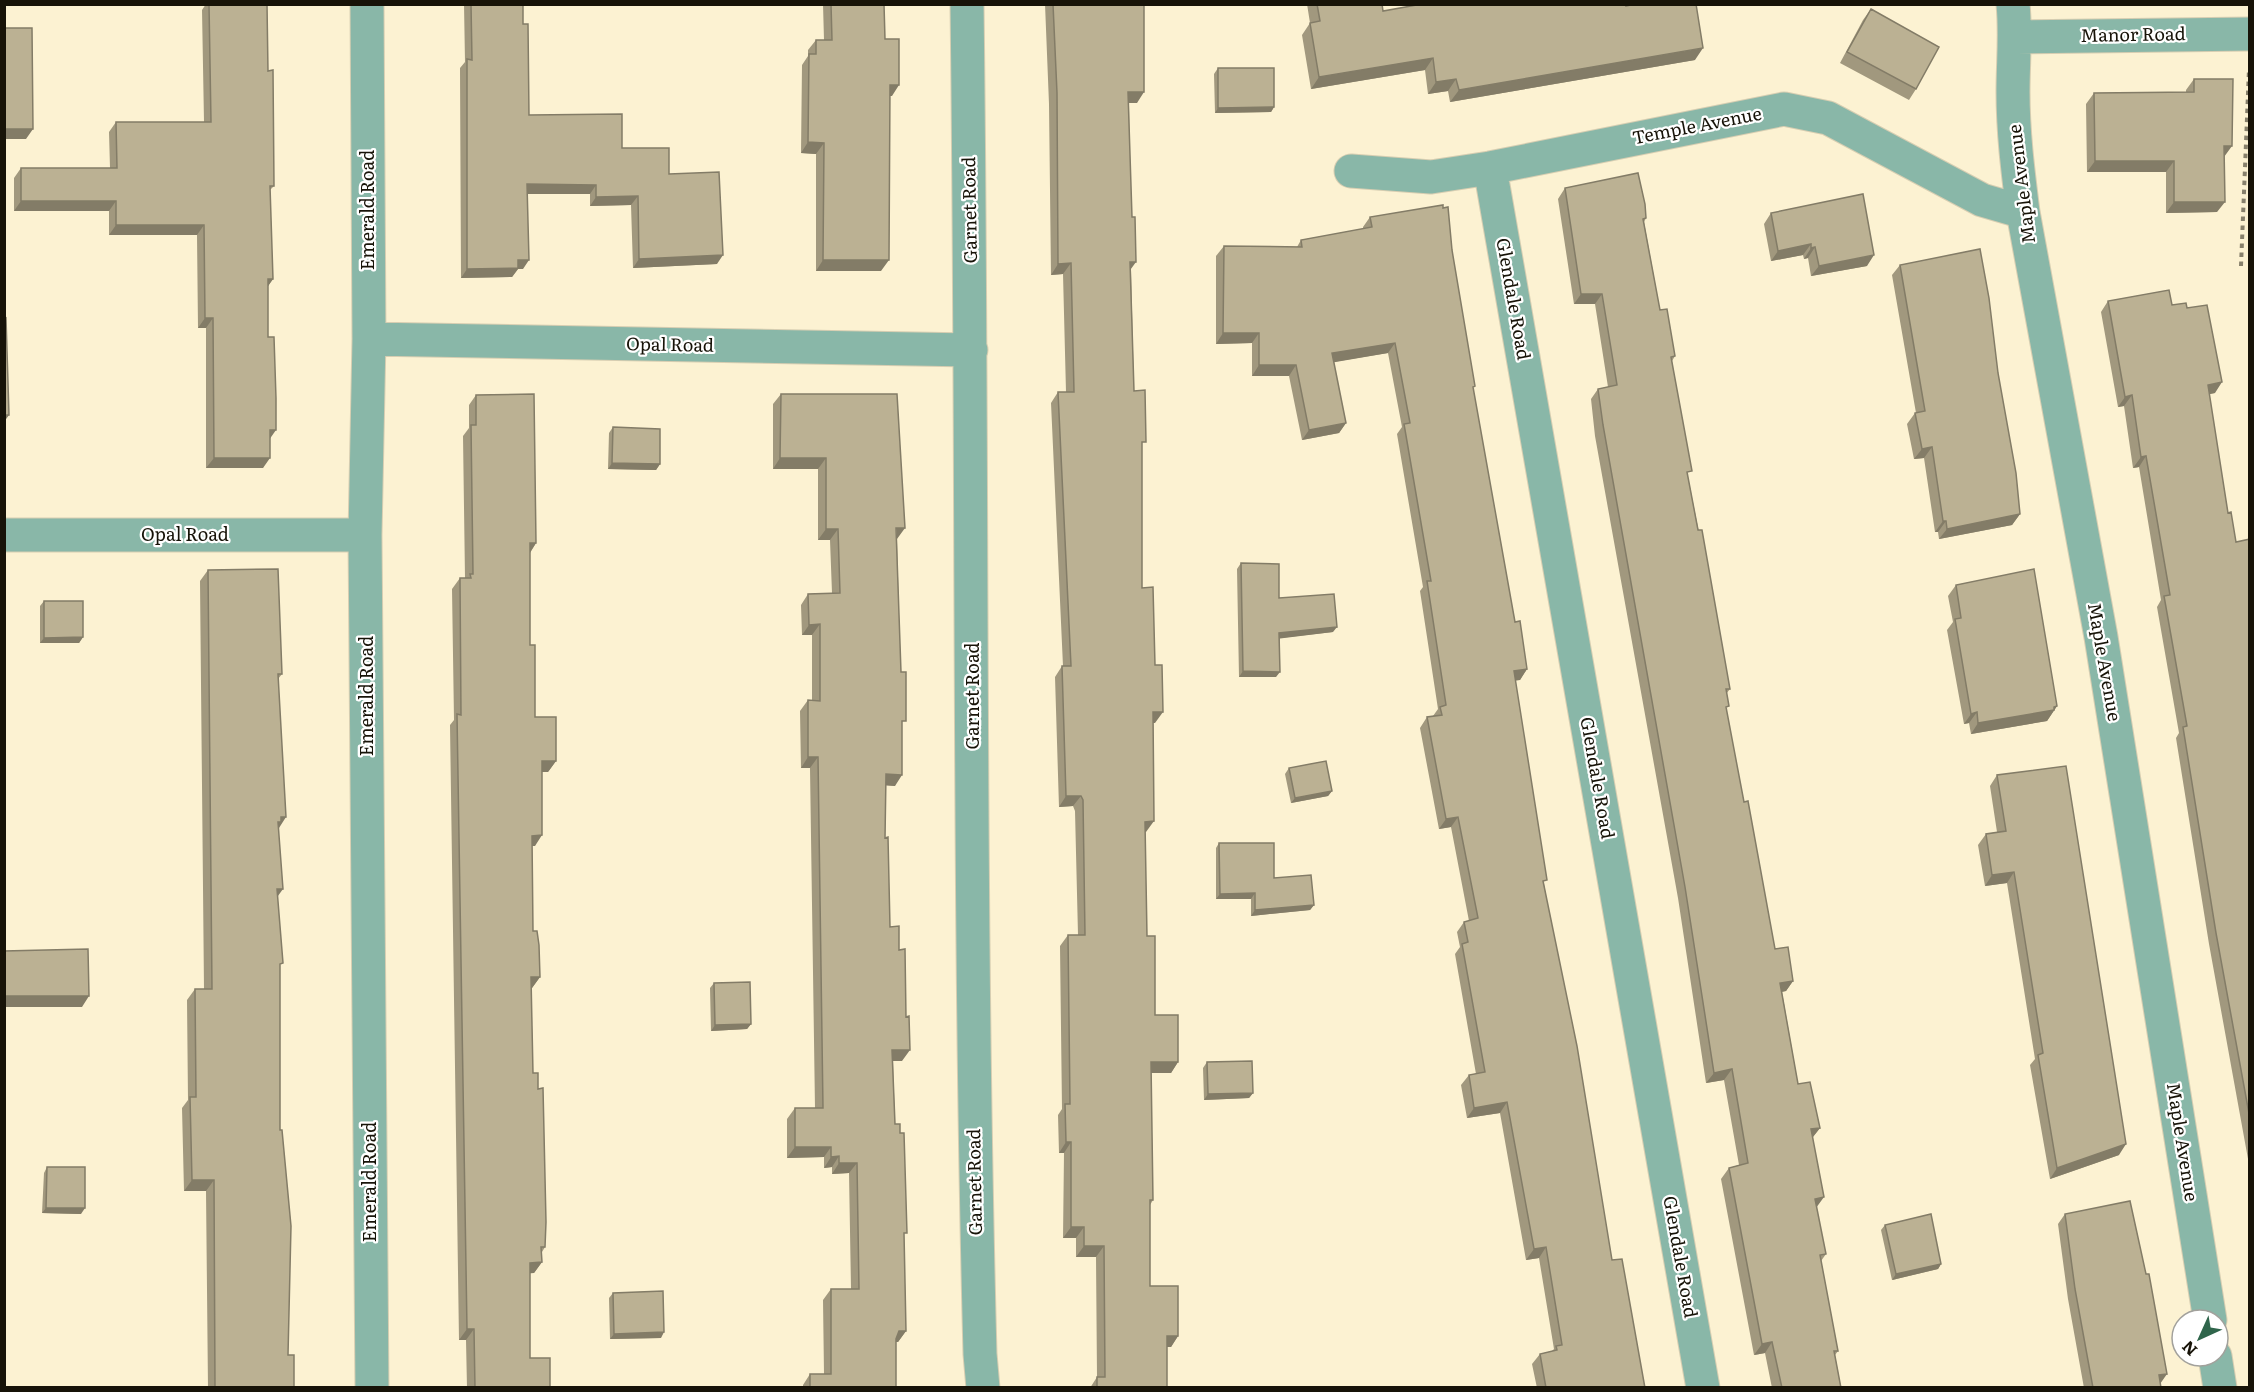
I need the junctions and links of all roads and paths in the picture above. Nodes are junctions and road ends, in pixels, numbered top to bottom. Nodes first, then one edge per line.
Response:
1 (367, 4) edge
2 (967, 4) edge
3 (2013, 4) edge
4 (2020, 4) edge
5 (2250, 33) edge
6 (2016, 37) junction
7 (2250, 64) edge
8 (1490, 168) junction
9 (1351, 171) dead end
10 (2023, 212) junction
11 (2241, 266) dead end
12 (369, 339) junction
13 (971, 350) junction
14 (4, 535) edge
15 (365, 535) junction
16 (2208, 1308) edge
17 (2217, 1368) edge
18 (372, 1388) edge
19 (983, 1388) edge
20 (1703, 1388) edge
21 (2220, 1388) edge

1 - 12 street, Emerald Road
2 - 13 street, Garnet Road
3 - 6 street, Maple Avenue
4 - 6 street
5 - 6 street, Manor Road
6 - 10 street, Maple Avenue
7 - 11 path
8 - 9 street, Temple Avenue
8 - 10 street, Temple Avenue
8 - 20 street, Glendale Road
10 - 16 street, Maple Avenue
12 - 13 street, Opal Road
12 - 15 street, Emerald Road
13 - 19 street, Garnet Road
14 - 15 street, Opal Road
15 - 18 street, Emerald Road
17 - 21 street

